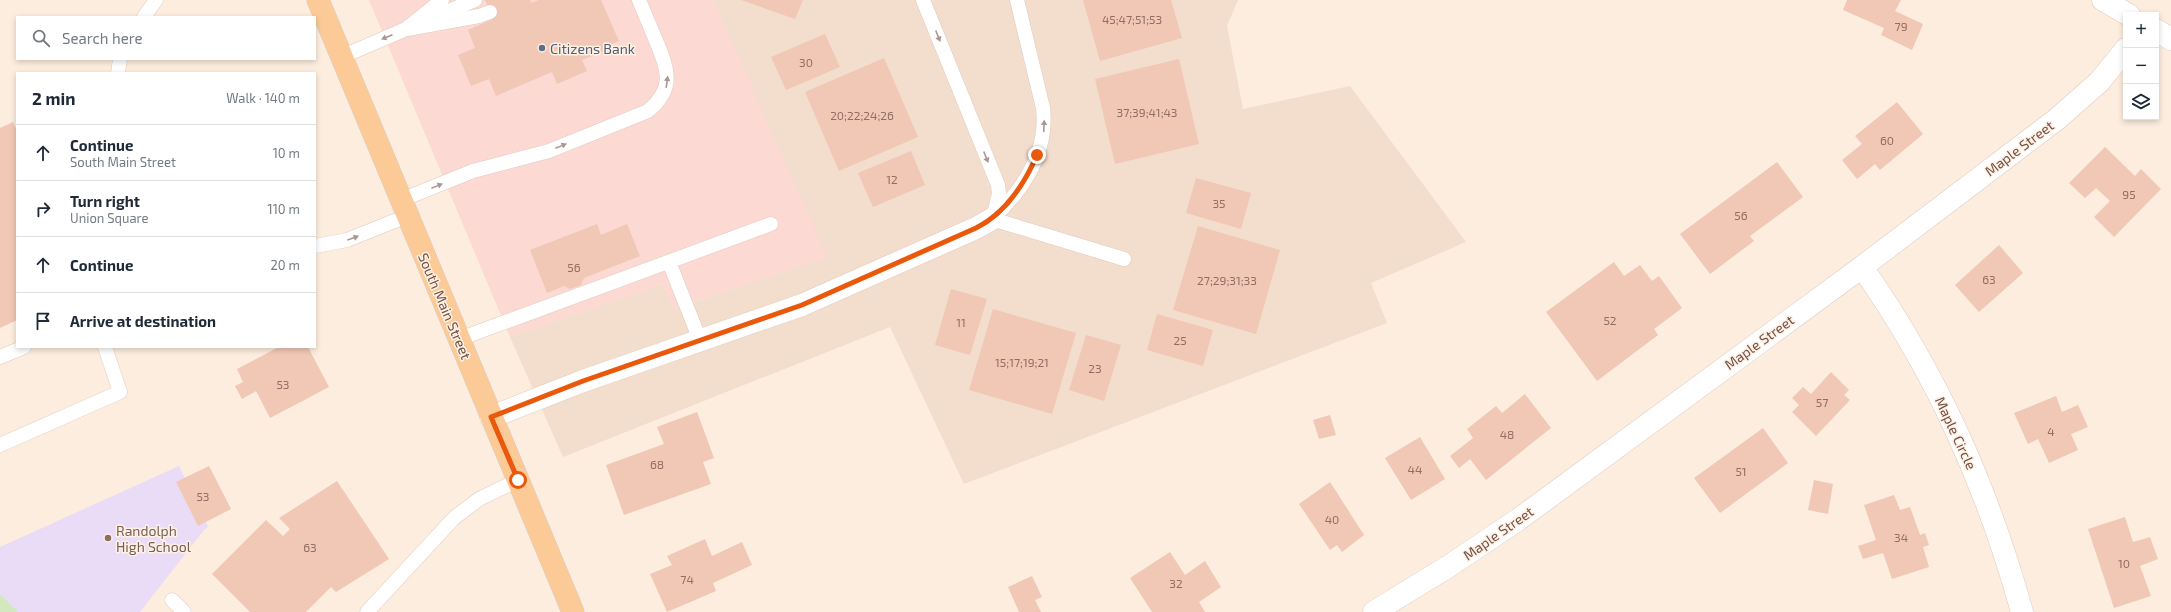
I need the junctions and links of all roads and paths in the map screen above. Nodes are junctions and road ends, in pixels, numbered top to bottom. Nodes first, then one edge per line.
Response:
1 (156, 0) edge
2 (318, 0) edge
3 (442, 0) edge
4 (475, 0) edge
5 (639, 0) edge
6 (923, 0) edge
7 (1017, 0) edge
8 (2103, 0) edge
9 (490, 12) dead end
10 (2124, 12) edge
11 (145, 16) edge
12 (406, 29) junction
13 (2159, 32) edge
14 (2171, 39) edge
15 (2123, 53) edge
16 (341, 57) junction
17 (120, 60) edge
18 (118, 72) edge
19 (404, 208) junction
20 (992, 219) junction
21 (770, 224) dead end
22 (316, 246) edge
23 (1124, 259) dead end
24 (670, 262) junction
25 (1862, 267) junction
26 (459, 339) junction
27 (700, 340) junction
28 (22, 348) edge
29 (105, 348) edge
30 (0, 357) edge
31 (491, 417) junction
32 (0, 445) edge
33 (518, 480) junction
34 (172, 600) dead end
35 (184, 612) edge
36 (367, 612) edge
37 (573, 612) edge
38 (1374, 612) edge
39 (2022, 612) edge

1 - 11 lane
2 - 16 main road, South Main Street
3 - 12 lane
4 - 12 lane
19 -> 5 lane
6 -> 20 lane
20 -> 7 lane
8 - 10 street
9 - 12 lane
12 -> 16 lane
13 - 14 street
15 - 25 street, Maple Street
16 - 19 main road, South Main Street
17 - 18 lane
22 -> 19 lane
19 - 26 main road, South Main Street
20 - 23 lane
20 - 27 street
21 - 24 lane
24 - 26 lane
24 - 27 lane
25 - 38 street, Maple Street
25 - 39 street, Maple Circle
26 - 31 main road, South Main Street
27 - 31 street
28 - 30 lane
29 - 32 lane
31 - 33 main road, South Main Street
33 - 36 lane
33 - 37 main road, South Main Street
34 - 35 lane

